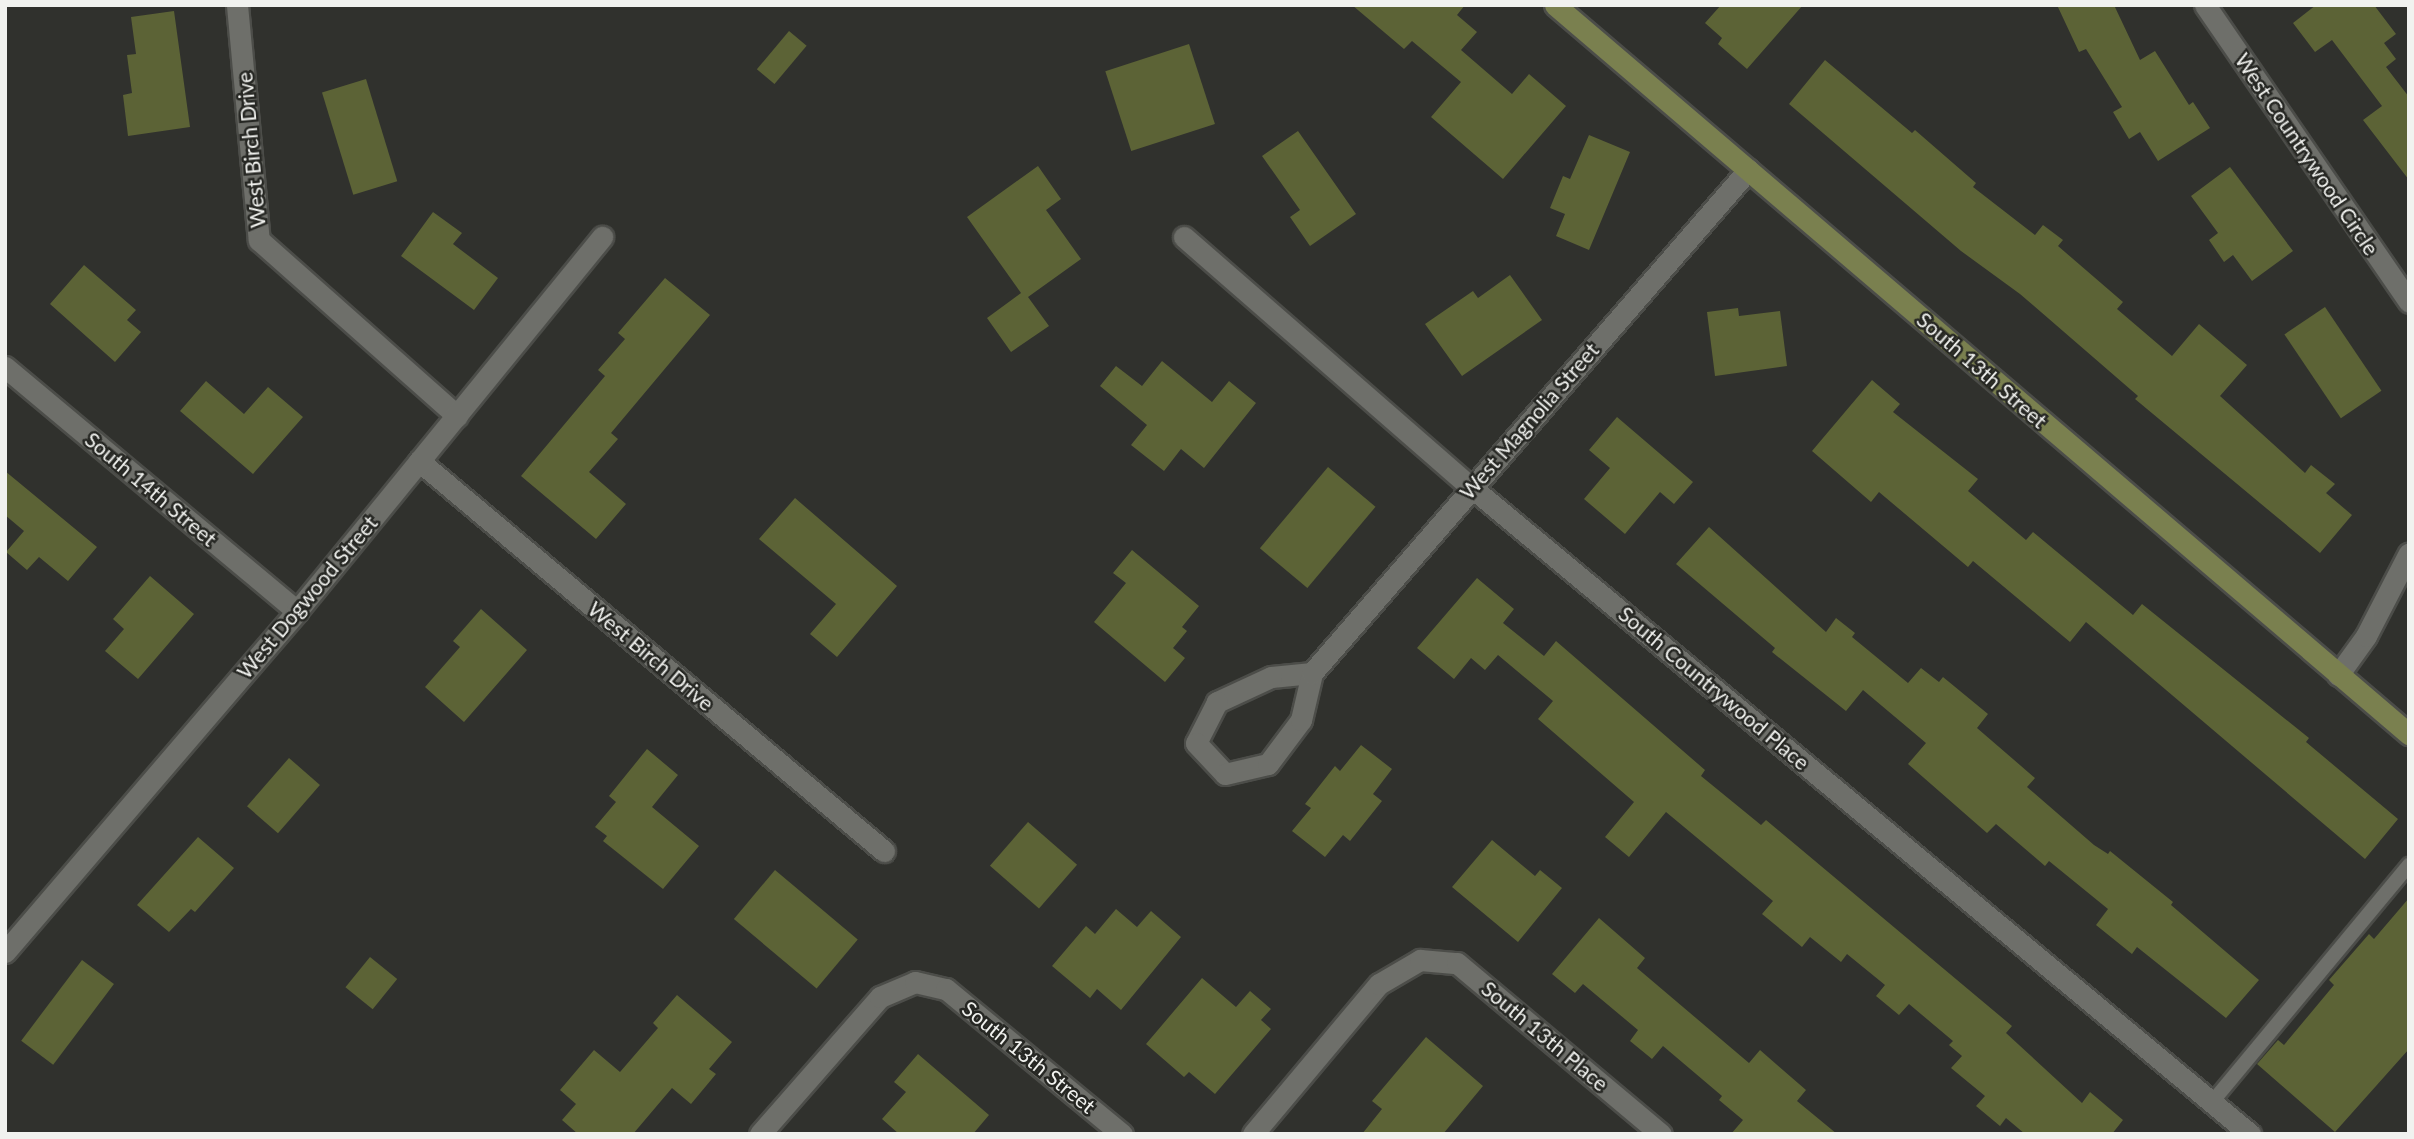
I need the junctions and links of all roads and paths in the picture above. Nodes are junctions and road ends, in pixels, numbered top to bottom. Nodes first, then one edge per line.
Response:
1 (237, 5) edge
2 (1555, 5) edge
3 (2205, 5) edge
4 (1748, 170) junction
5 (602, 237) dead end
6 (1184, 237) dead end
7 (2409, 302) edge
8 (5, 367) edge
9 (457, 416) junction
10 (419, 461) junction
11 (1471, 487) junction
12 (2409, 553) edge
13 (297, 611) junction
14 (1312, 673) junction
15 (2338, 674) junction
16 (2409, 734) edge
17 (884, 851) dead end
18 (2409, 865) edge
19 (7, 946) edge
20 (2213, 1101) junction
21 (760, 1134) edge
22 (1122, 1134) edge
23 (1253, 1134) edge
24 (1661, 1134) edge
25 (2250, 1134) edge

1 - 9 street, West Birch Drive
2 - 4 street, South 13th Street
3 - 7 street, West Countrywood Circle
4 - 11 street, West Magnolia Street
4 - 15 street, South 13th Street
5 - 9 street, West Dogwood Street
6 - 11 street, South Countrywood Place
8 - 13 street, South 14th Street
9 - 10 street, West Dogwood Street
10 - 13 street, West Dogwood Street
10 - 17 street, West Birch Drive
11 - 14 street, West Magnolia Street
11 - 20 street, South Countrywood Place
12 - 15 street
13 - 19 street, West Dogwood Street
14 - 14 street, West Magnolia Street
15 - 16 street, South 13th Street
18 - 20 lane
20 - 25 street, South Countrywood Place
21 - 22 street, South 13th Street
23 - 24 street, South 13th Place

